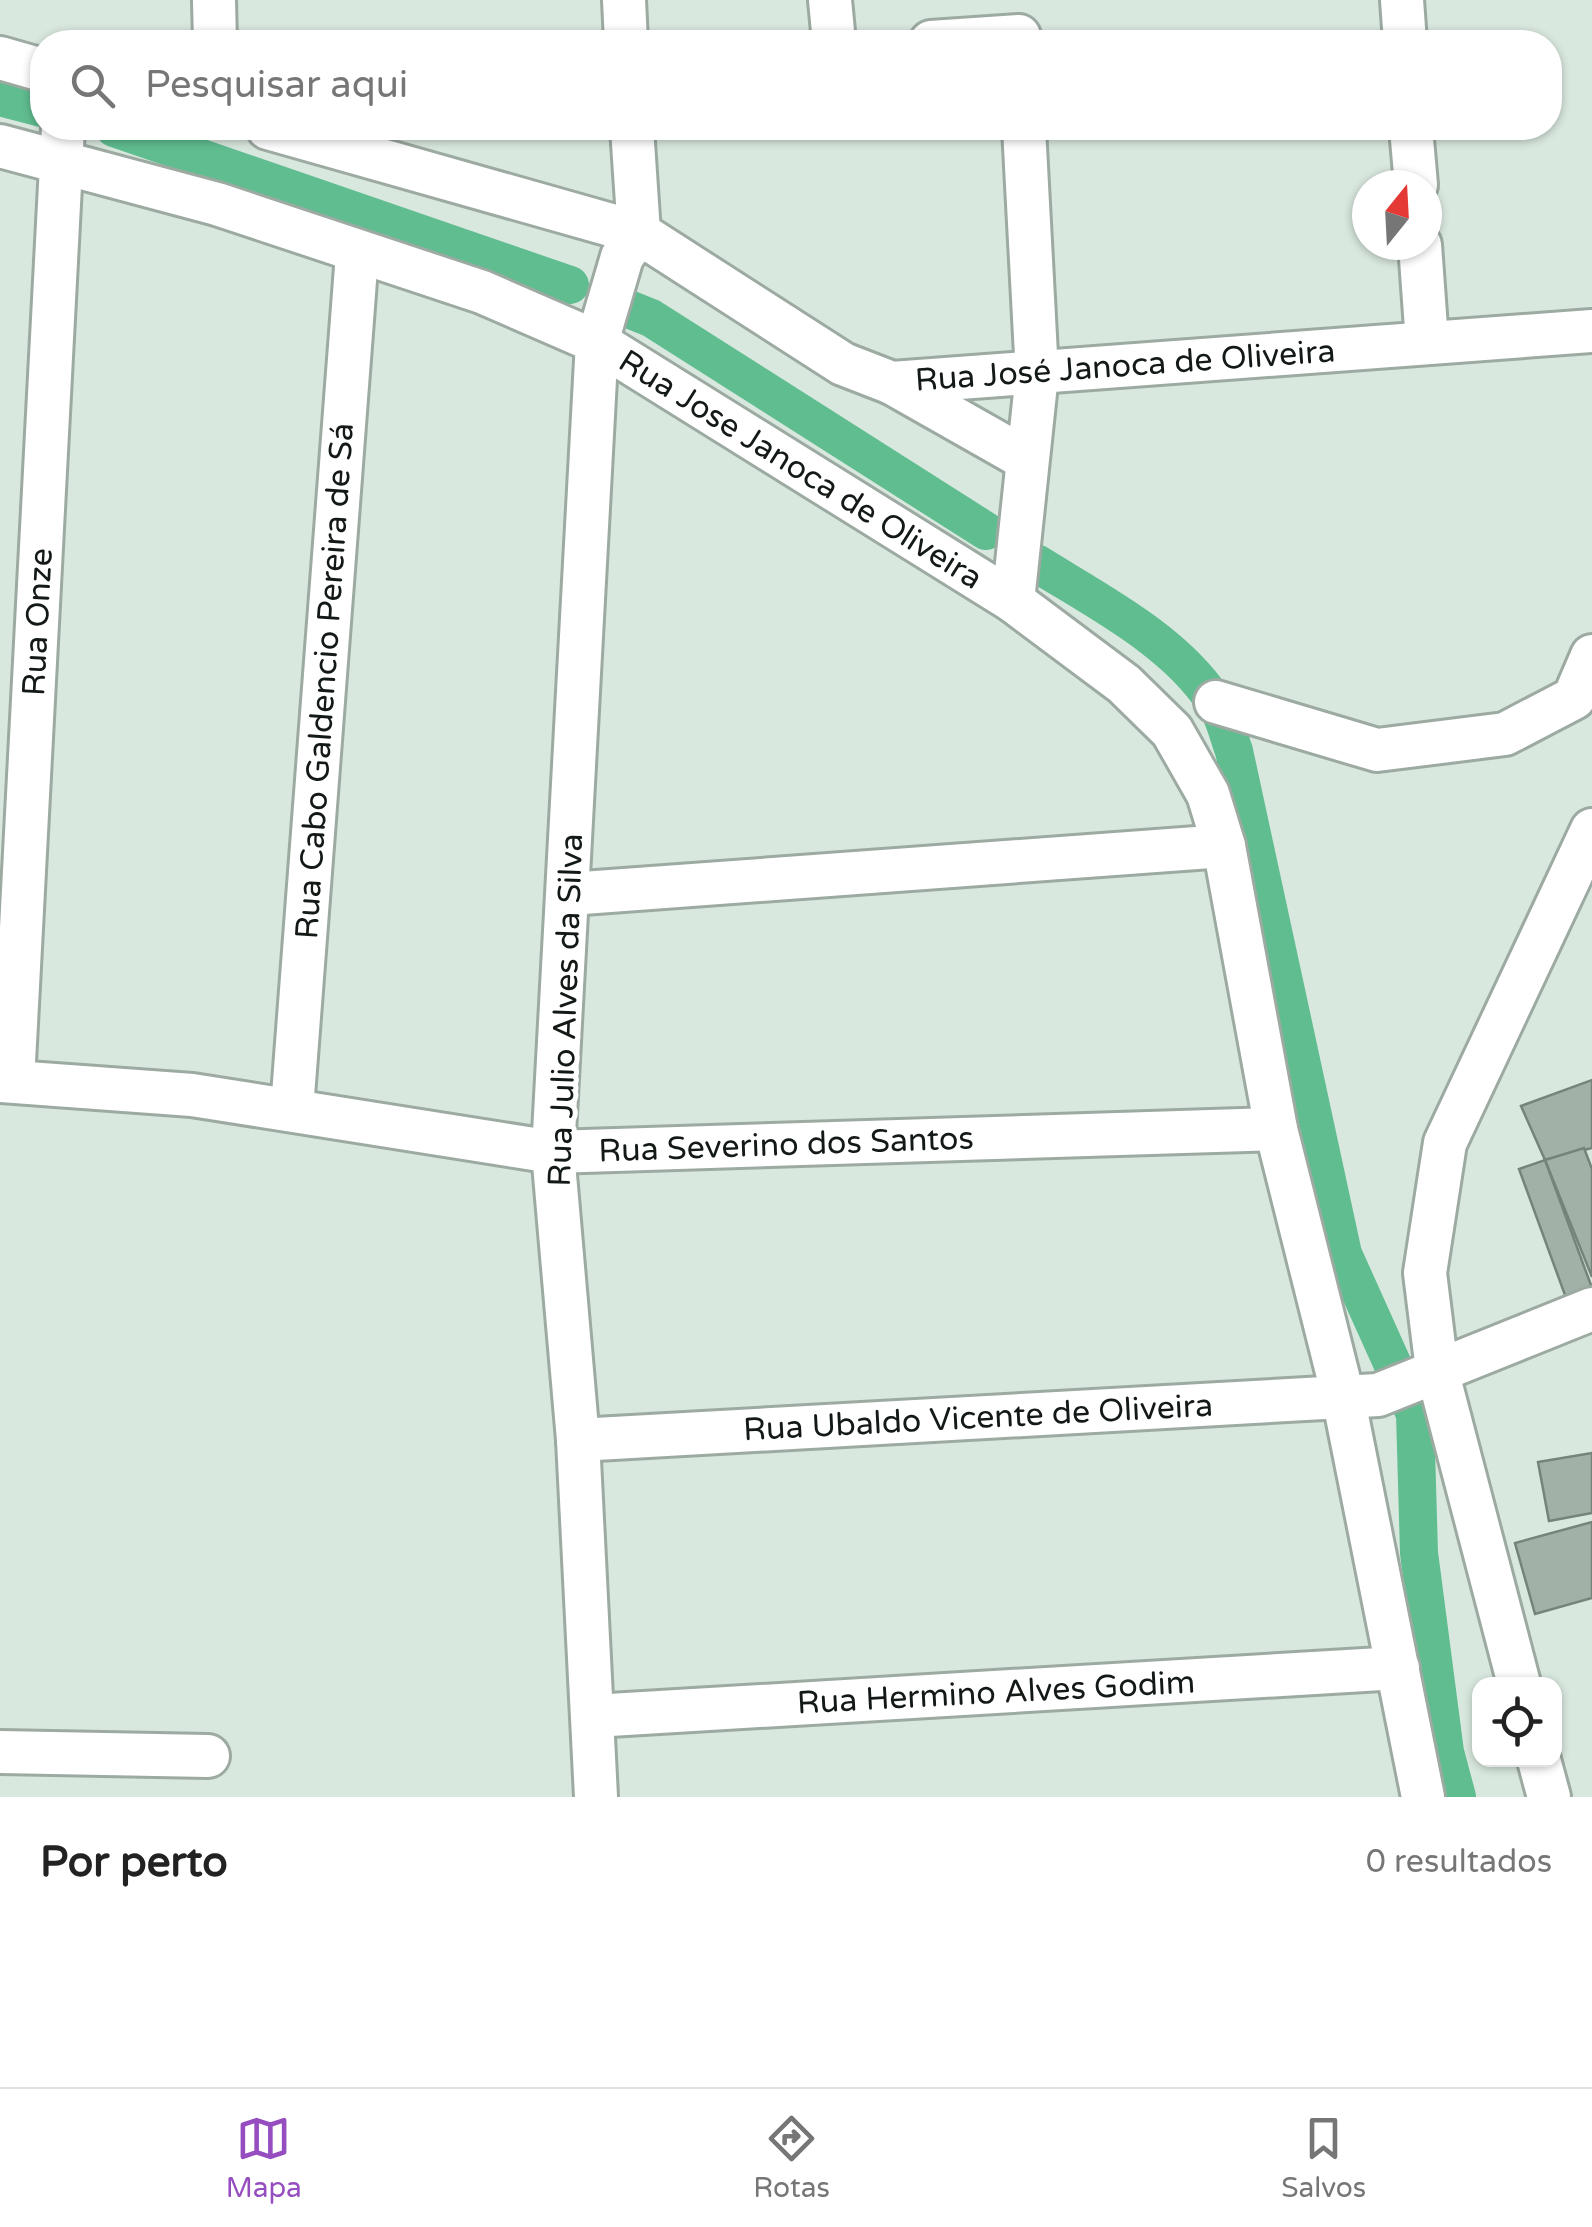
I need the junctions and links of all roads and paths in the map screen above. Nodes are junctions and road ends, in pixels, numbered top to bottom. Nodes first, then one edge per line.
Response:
1 (214, 0) edge
2 (624, 0) edge
3 (830, 0) edge
4 (1402, 0) edge
5 (215, 30) edge
6 (625, 30) edge
7 (833, 30) edge
8 (1404, 30) edge
9 (0, 58) edge
10 (30, 67) edge
11 (305, 140) edge
12 (632, 140) edge
13 (1025, 140) edge
14 (1412, 140) edge
15 (62, 142) edge
16 (0, 146) edge
17 (1415, 170) edge
18 (630, 245) junction
19 (357, 254) junction
20 (1421, 260) edge
21 (599, 329) junction
22 (1592, 331) edge
23 (1427, 342) junction
24 (1037, 374) junction
25 (892, 383) junction
26 (1025, 472) junction
27 (1015, 584) junction
28 (1592, 656) edge
29 (1216, 702) dead end
30 (1592, 830) edge
31 (1224, 846) junction
32 (568, 894) junction
33 (6, 1081) edge
34 (292, 1109) junction
35 (1276, 1128) junction
36 (554, 1152) junction
37 (1592, 1309) edge
38 (1431, 1373) junction
39 (1360, 1396) junction
40 (578, 1440) junction
41 (1398, 1668) junction
42 (1517, 1677) edge
43 (593, 1716) junction
44 (0, 1752) edge
45 (208, 1756) dead end
46 (1541, 1767) edge
47 (596, 1797) edge
48 (1423, 1797) edge
49 (1548, 1797) edge

1 - 5 street
2 - 6 street
3 - 7 street
4 - 8 street
9 - 10 street
11 - 18 street, Rua José Janoca de Oliveira
12 - 18 street
13 - 24 street
14 - 17 street
15 - 16 street, Rua Jose Janoca de Oliveira
15 - 19 street, Rua Jose Janoca de Oliveira
15 - 33 street, Rua Onze
18 - 21 street, Rua Julio Alves da Silva
18 - 25 street, Rua José Janoca de Oliveira
19 - 21 street, Rua Jose Janoca de Oliveira
19 - 34 street, Rua Cabo Galdencio Pereira de Sá
20 - 23 street
21 - 27 street, Rua Jose Janoca de Oliveira
21 - 32 street, Rua Julio Alves da Silva
22 - 23 street, Rua José Janoca de Oliveira
23 - 24 street, Rua José Janoca de Oliveira
24 - 25 street, Rua José Janoca de Oliveira
24 - 26 street
25 - 26 street
26 - 27 street
27 - 31 street, Rua Jose Janoca de Oliveira
28 - 29 street
30 - 38 street
31 - 32 street
31 - 35 street, Rua Jose Janoca de Oliveira
32 - 36 street, Rua Julio Alves da Silva
33 - 34 street, Rua Severino dos Santos
34 - 36 street, Rua Severino dos Santos
35 - 36 street, Rua Severino dos Santos
35 - 39 street, Rua Jose Janoca de Oliveira
36 - 40 street, Rua Julio Alves da Silva
37 - 38 street
38 - 39 street
38 - 42 street
39 - 40 street, Rua Ubaldo Vicente de Oliveira
39 - 41 street, Rua Jose Janoca de Oliveira
40 - 43 street, Rua Julio Alves da Silva
41 - 43 street, Rua Hermino Alves Godim
41 - 48 street, Rua Jose Janoca de Oliveira
43 - 47 street, Rua Julio Alves da Silva
44 - 45 street
46 - 49 street

